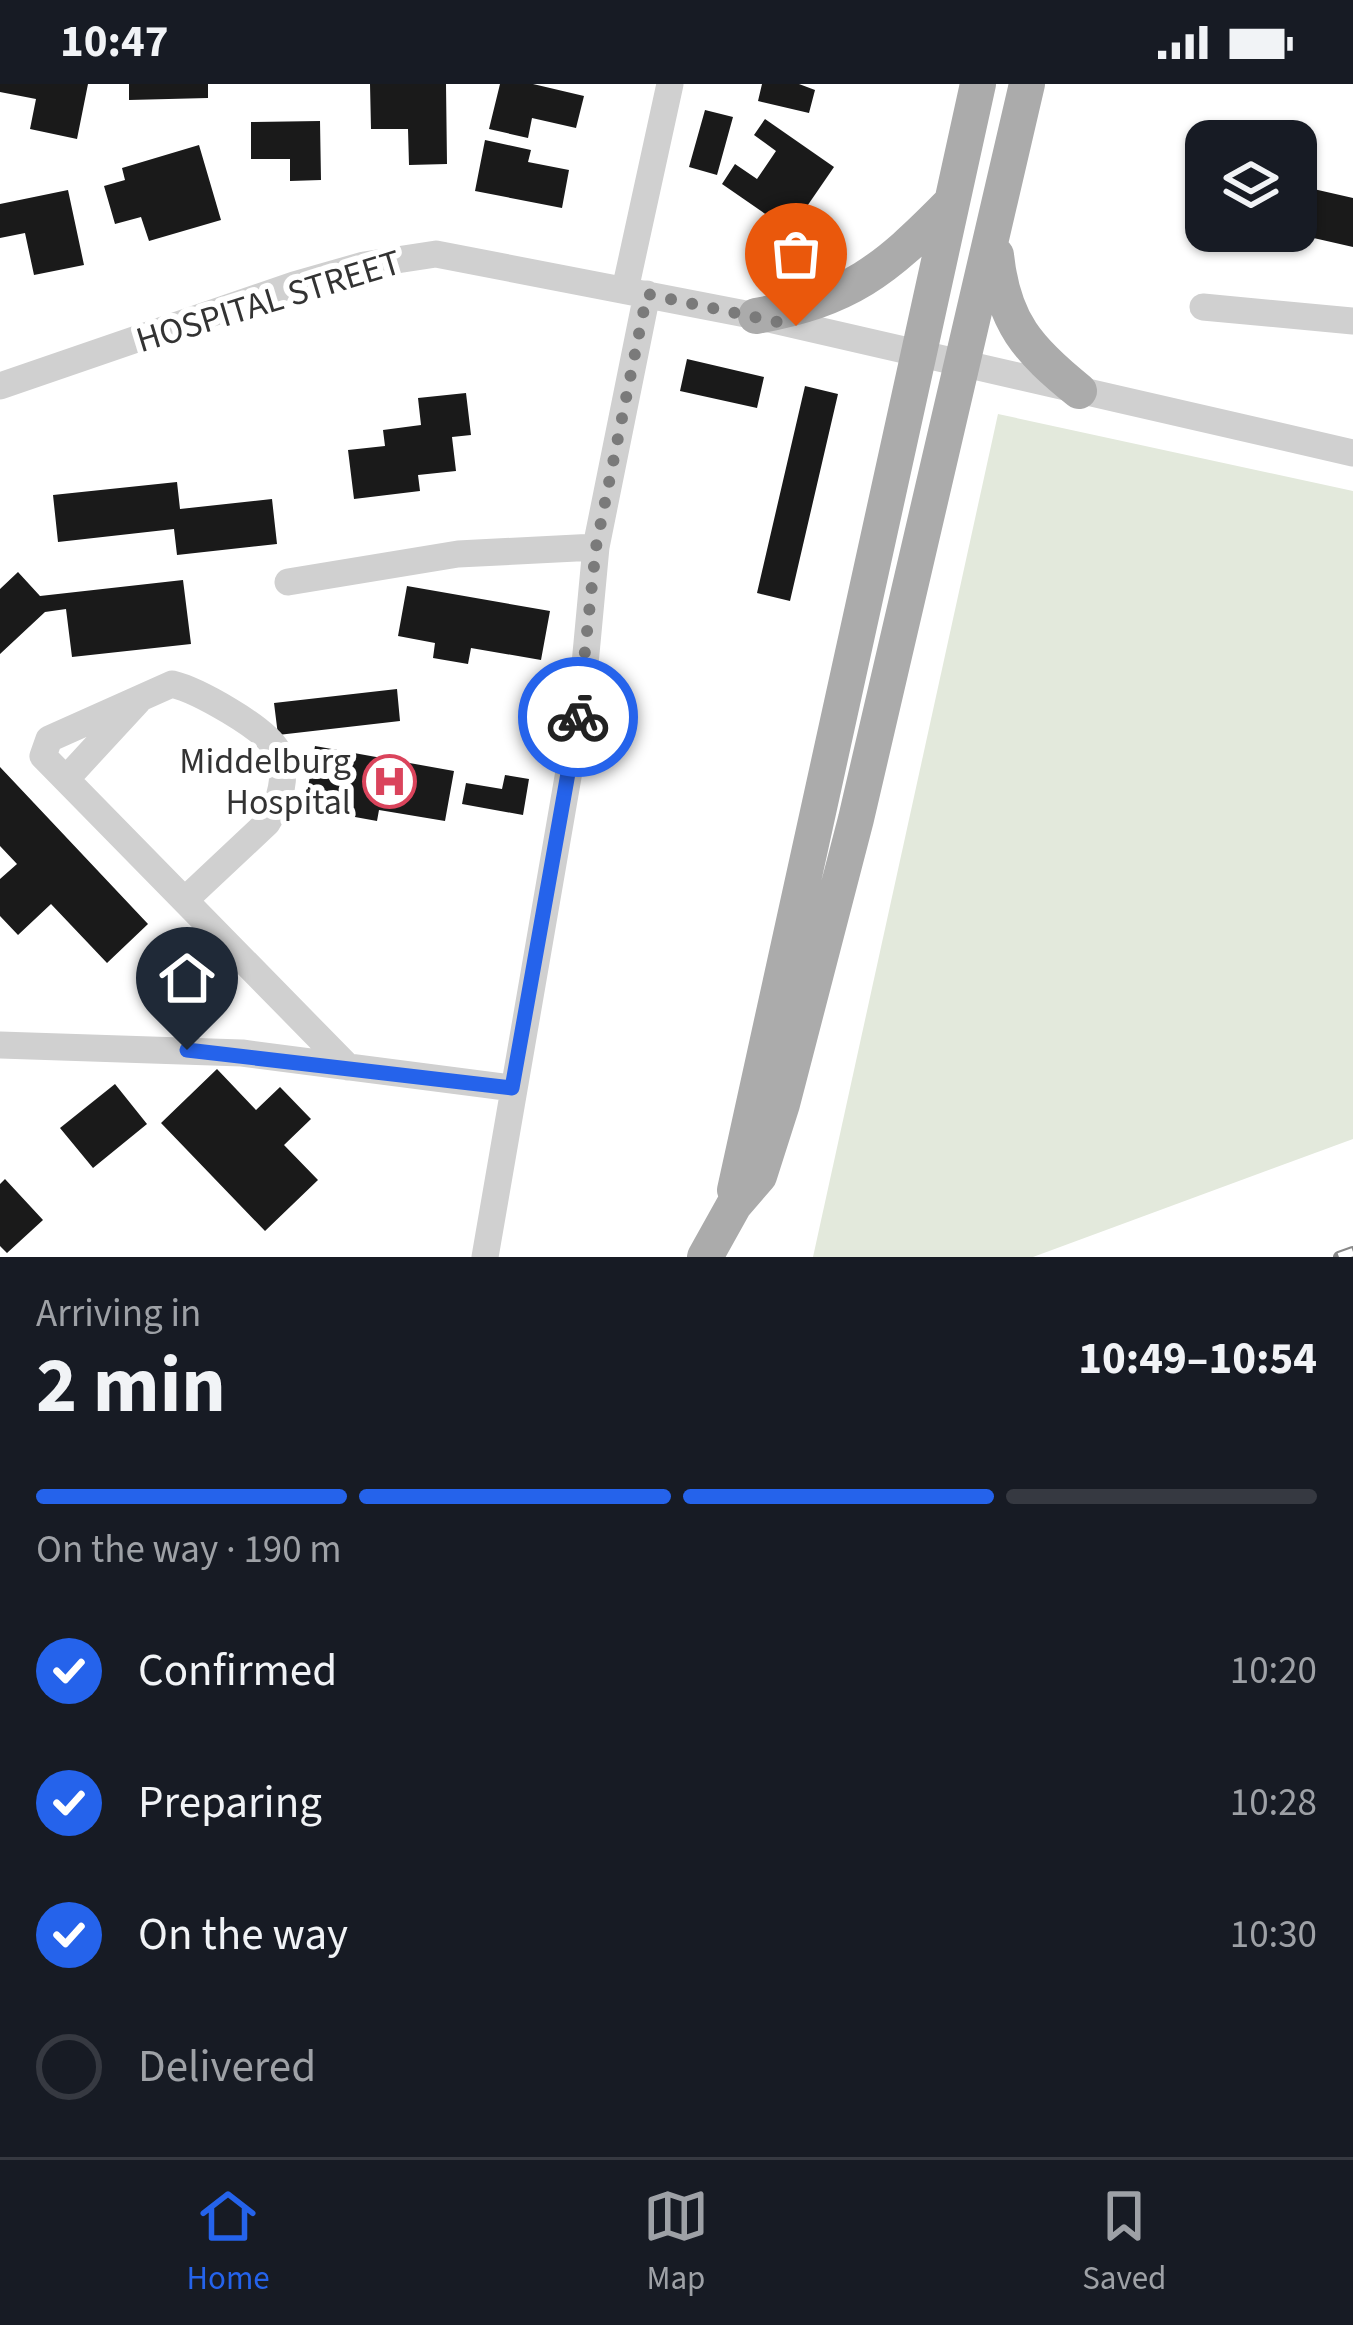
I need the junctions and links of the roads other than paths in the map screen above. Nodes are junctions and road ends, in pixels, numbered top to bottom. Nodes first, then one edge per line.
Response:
1 (670, 84) edge
2 (978, 84) edge
3 (1027, 84) edge
4 (951, 203) junction
5 (993, 228) junction
6 (636, 292) junction
7 (1203, 307) dead end
8 (756, 316) junction
9 (1353, 321) edge
10 (917, 356) junction
11 (962, 365) junction
12 (0, 386) edge
13 (1079, 392) junction
14 (1353, 453) edge
15 (596, 547) junction
16 (288, 582) dead end
17 (146, 692) junction
18 (67, 778) junction
19 (186, 899) junction
20 (0, 1046) edge
21 (348, 1067) junction
22 (512, 1088) junction
23 (734, 1205) junction
24 (485, 1257) edge
25 (706, 1257) edge

1 - 6 street
2 - 4 main road
3 - 5 main road
4 - 8 main road
4 - 10 main road
5 - 11 main road
5 - 13 main road
6 - 8 street, HOSPITAL STREET
6 - 12 street, HOSPITAL STREET
6 - 15 street
7 - 9 street
8 - 10 street, HOSPITAL STREET
10 - 11 street, HOSPITAL STREET
10 - 23 main road
11 - 13 street, HOSPITAL STREET
11 - 23 main road
13 - 14 street, HOSPITAL STREET
15 - 16 street
15 - 22 street
17 - 18 street
17 - 18 street
17 - 19 street
18 - 19 street
19 - 21 street
20 - 21 street
21 - 22 street
22 - 24 street
23 - 25 main road

